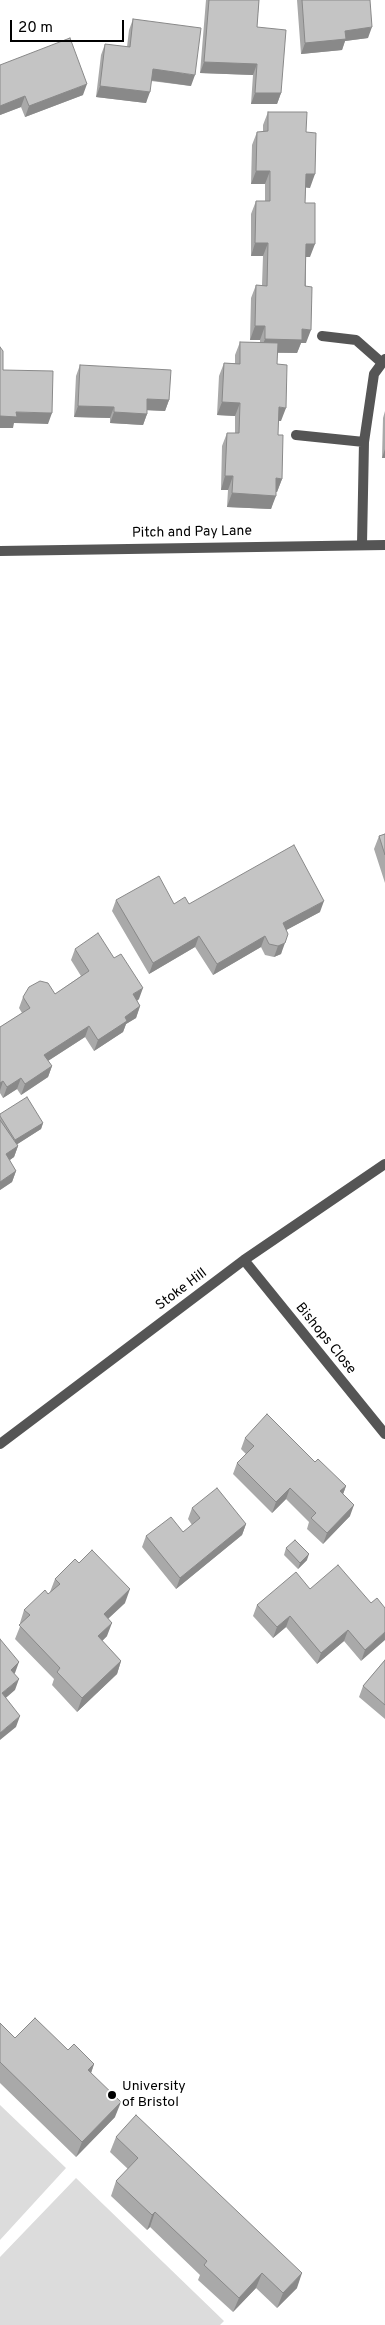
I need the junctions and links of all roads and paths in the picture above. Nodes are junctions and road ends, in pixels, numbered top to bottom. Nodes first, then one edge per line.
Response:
1 (322, 336) dead end
2 (383, 361) edge
3 (296, 435) dead end
4 (364, 442) junction
5 (362, 544) junction
6 (385, 544) edge
7 (0, 551) edge
8 (385, 1164) edge
9 (244, 1260) junction
10 (385, 1434) edge
11 (0, 1444) edge

1 - 2 street
2 - 4 street
3 - 4 street
4 - 5 street
5 - 6 street, Pitch and Pay Lane
5 - 7 street, Pitch and Pay Lane
8 - 9 street, Stoke Hill
9 - 10 street, Bishops Close
9 - 11 street, Stoke Hill

